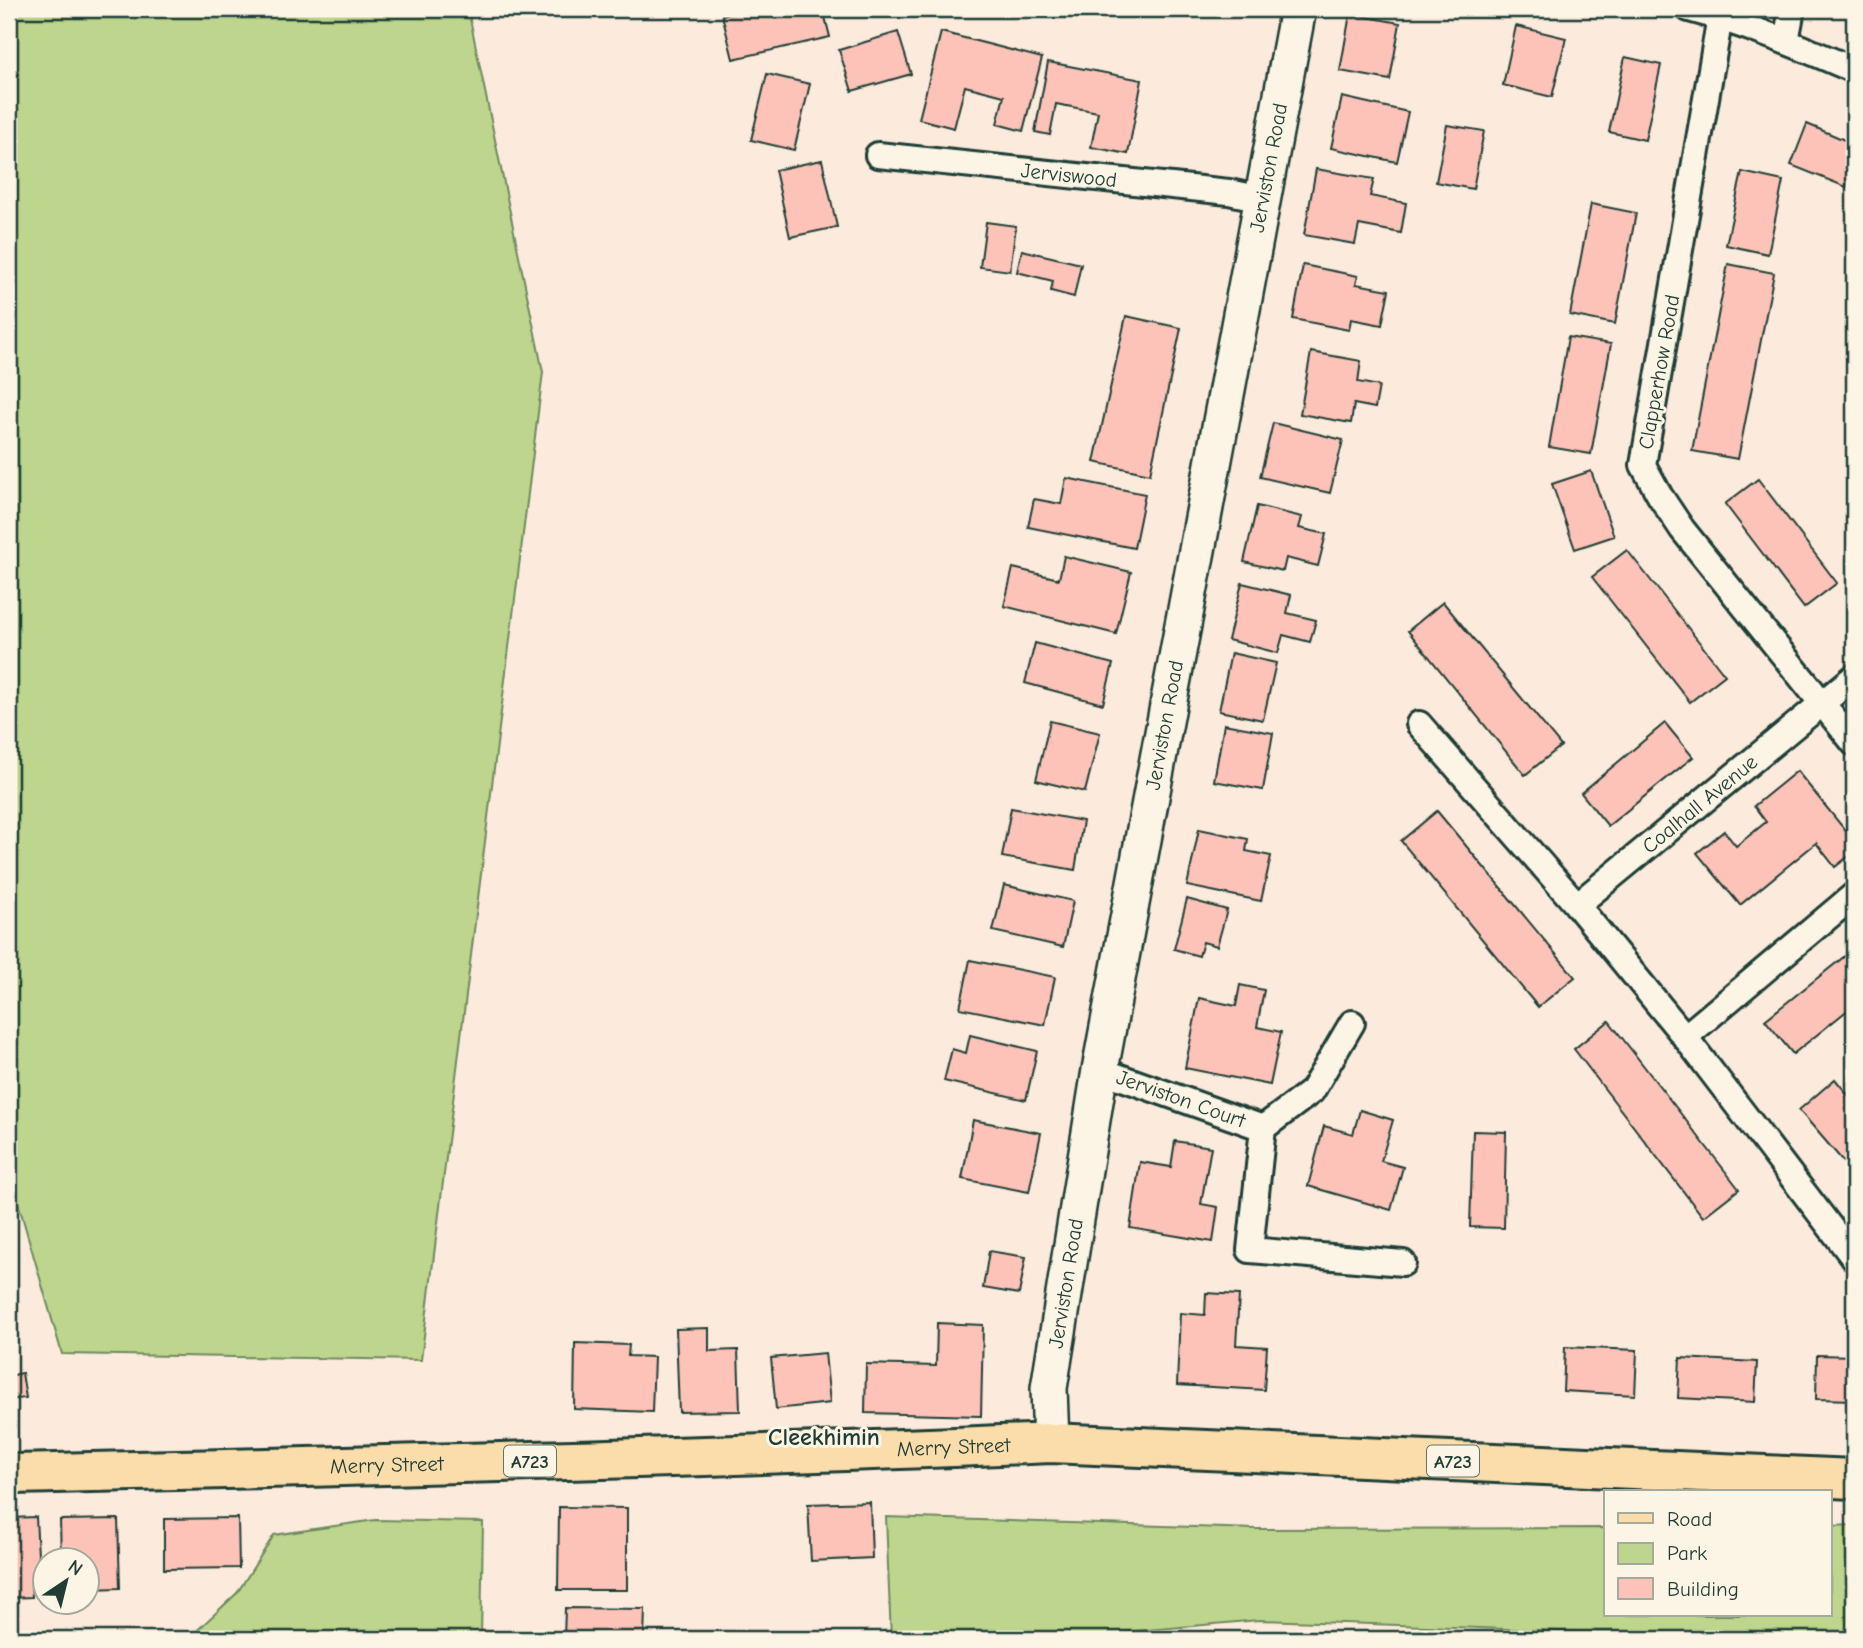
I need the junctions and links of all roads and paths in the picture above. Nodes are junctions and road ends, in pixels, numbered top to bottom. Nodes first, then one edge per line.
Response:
1 (1298, 9) edge
2 (1689, 9) edge
3 (1792, 9) edge
4 (1720, 17) junction
5 (1786, 41) junction
6 (1854, 70) edge
7 (877, 155) dead end
8 (1262, 199) junction
9 (1854, 677) edge
10 (1822, 703) junction
11 (1419, 724) dead end
12 (1854, 743) edge
13 (1854, 895) edge
14 (1577, 905) junction
15 (1352, 1023) dead end
16 (1685, 1037) junction
17 (1100, 1070) junction
18 (1263, 1128) junction
19 (1853, 1257) edge
20 (1403, 1263) dead end
21 (1051, 1443) junction
22 (9, 1474) edge
23 (1854, 1479) edge

1 - 8 main road, Jerviston Road
2 - 4 street
3 - 5 street
4 - 5 street
4 - 10 street, Clapperhow Road
5 - 6 street
7 - 8 street, Jerviswood
8 - 17 main road, Jerviston Road
9 - 10 street, Coalhall Avenue
10 - 12 street, Clapperhow Road
10 - 14 street, Coalhall Avenue
11 - 14 street
13 - 16 street
14 - 16 street
15 - 18 street, Jerviston Court
16 - 19 street
17 - 18 street, Jerviston Court
17 - 21 main road, Jerviston Road
18 - 20 street, Jerviston Court
21 - 22 main road, Merry Street / A723
21 - 23 main road, Merry Street / A723

